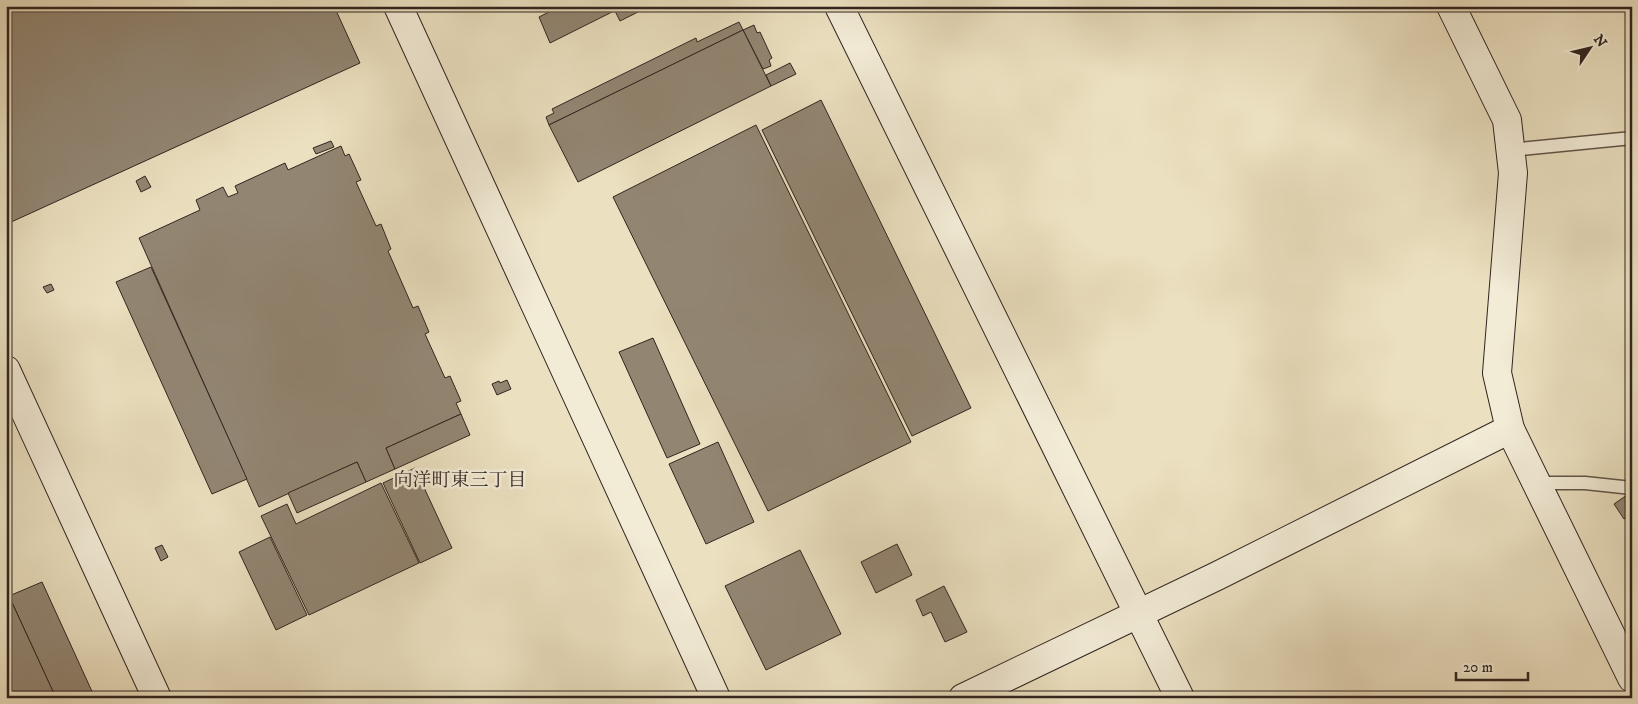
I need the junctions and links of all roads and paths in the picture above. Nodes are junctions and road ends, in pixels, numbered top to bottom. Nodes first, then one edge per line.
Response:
1 (398, 6) edge
2 (839, 6) edge
3 (1451, 6) edge
4 (1632, 138) edge
5 (1510, 150) junction
6 (6, 370) edge
7 (1510, 429) junction
8 (1536, 482) junction
9 (1632, 488) edge
10 (1139, 613) junction
11 (1632, 678) edge
12 (157, 698) edge
13 (716, 698) edge
14 (963, 698) edge
15 (1180, 698) edge

1 - 13 street
2 - 10 street
3 - 5 street
4 - 5 lane
5 - 7 street
6 - 12 street
7 - 8 street
7 - 10 street
8 - 9 lane
8 - 11 street
10 - 14 street
10 - 15 street

